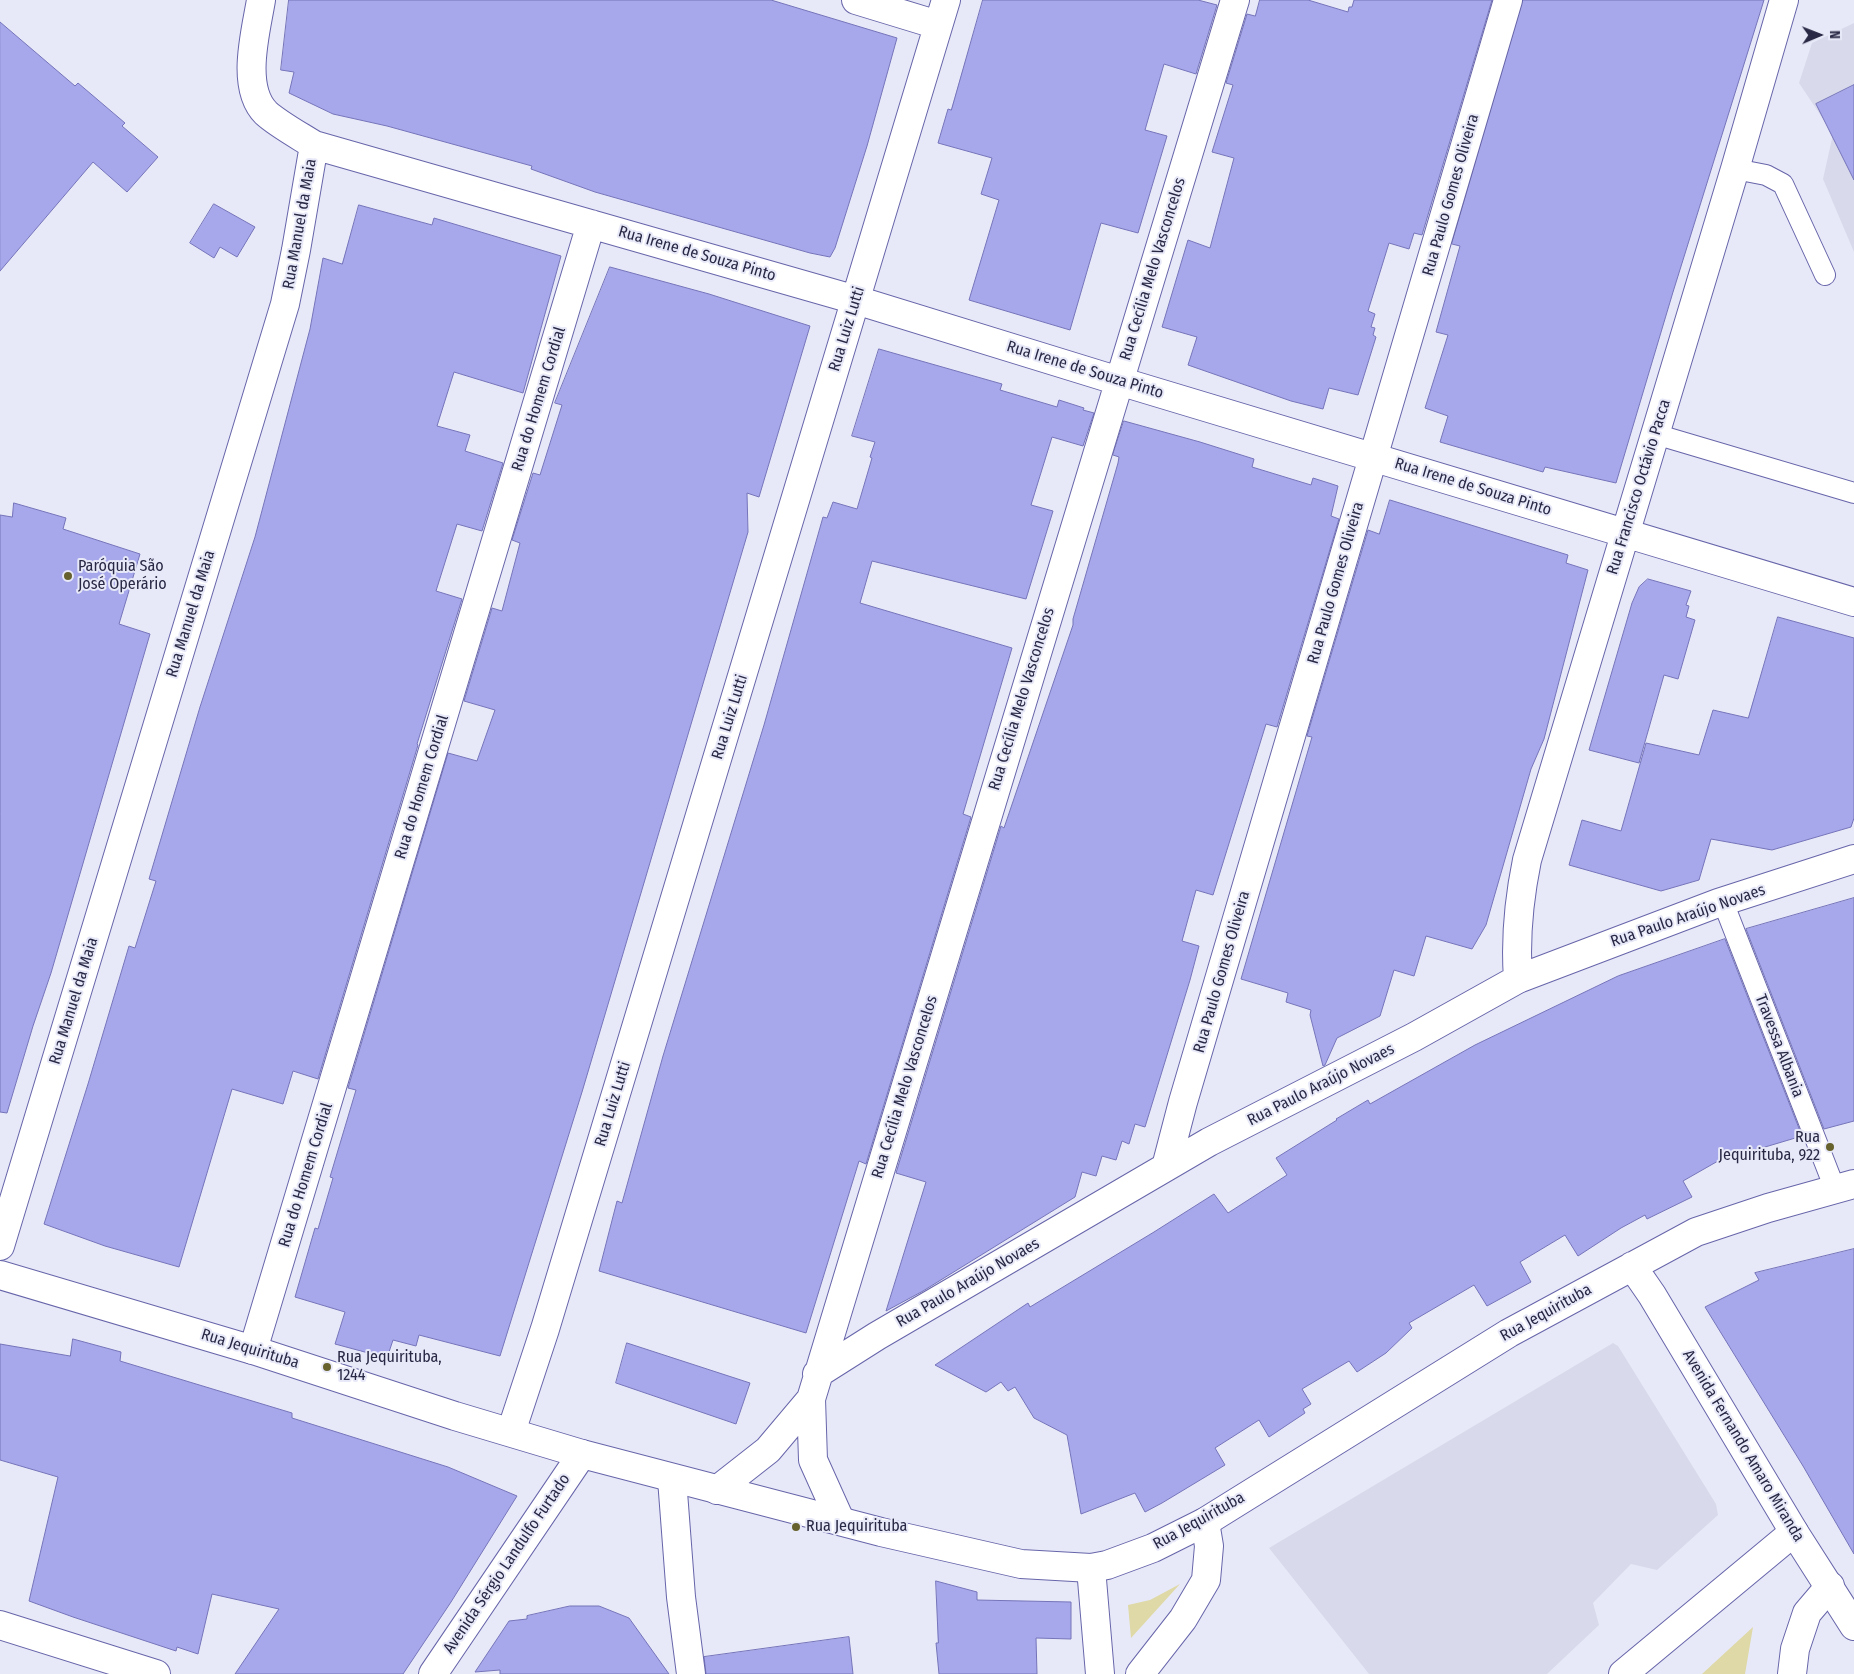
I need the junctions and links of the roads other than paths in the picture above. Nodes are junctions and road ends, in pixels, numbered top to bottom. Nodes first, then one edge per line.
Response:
1 (261, 0) edge
2 (856, 0) edge
3 (1235, 0) edge
4 (1508, 0) edge
5 (1784, 0) edge
6 (942, 12) edge
7 (314, 145) junction
8 (1735, 169) junction
9 (591, 224) junction
10 (1825, 275) dead end
11 (856, 300) junction
12 (1119, 381) junction
13 (1655, 434) junction
14 (1374, 457) junction
15 (1854, 494) edge
16 (1625, 533) junction
17 (1854, 602) edge
18 (1854, 859) edge
19 (1723, 902) junction
20 (1518, 979) junction
21 (1166, 1167) junction
22 (1845, 1187) edge
23 (0, 1246) edge
24 (1632, 1266) junction
25 (0, 1276) edge
26 (253, 1350) junction
27 (814, 1386) junction
28 (511, 1432) junction
29 (582, 1454) junction
30 (672, 1478) junction
31 (717, 1490) junction
32 (840, 1520) junction
33 (1205, 1522) junction
34 (1794, 1532) junction
35 (1091, 1568) junction
36 (1830, 1586) junction
37 (0, 1624) edge
38 (1854, 1626) edge
39 (156, 1674) edge
40 (433, 1674) edge
41 (691, 1674) edge
42 (1100, 1674) edge
43 (1140, 1674) edge
44 (1623, 1674) edge
45 (1792, 1674) edge

1 - 7 street, Rua Manuel da Maia
2 - 6 street
3 - 12 street, Rua Cecília Melo Vasconcelos
4 - 14 street, Rua Paulo Gomes Oliveira
5 - 8 street, Rua Francisco Octávio Pacca
6 - 11 street, Rua Luiz Lutti
7 - 9 street, Rua Irene de Souza Pinto
7 - 23 street, Rua Manuel da Maia
8 - 10 lane
8 - 13 street, Rua Francisco Octávio Pacca
9 - 11 street, Rua Irene de Souza Pinto
9 - 26 street, Rua do Homem Cordial
11 - 12 street, Rua Irene de Souza Pinto
11 - 28 street, Rua Luiz Lutti
12 - 14 street, Rua Irene de Souza Pinto
12 - 27 street, Rua Cecília Melo Vasconcelos
13 - 15 lane
13 - 16 street, Rua Francisco Octávio Pacca
14 - 16 street, Rua Irene de Souza Pinto
14 - 21 street, Rua Paulo Gomes Oliveira
16 - 17 street, Rua Irene de Souza Pinto
16 - 20 street, Rua Francisco Octávio Pacca
18 - 19 street, Rua Paulo Araújo Novaes
19 - 20 street, Rua Paulo Araújo Novaes
19 - 22 lane, Travessa Albania
20 - 21 street, Rua Paulo Araújo Novaes
21 - 27 street, Rua Paulo Araújo Novaes
22 - 24 street, Rua Jequirituba
24 - 33 street, Rua Jequirituba
24 - 34 street, Avenida Fernando Amaro Miranda
25 - 26 street, Rua Jequirituba
26 - 28 street, Rua Jequirituba
27 - 31 street, Rua Cecília Melo Vasconcelos
27 - 32 street, Rua Cecília Melo Vasconcelos
28 - 29 street, Rua Jequirituba
29 - 30 street, Rua Jequirituba
29 - 40 street, Avenida Sérgio Landulfo Furtado
30 - 31 street, Rua Jequirituba
30 - 41 street
31 - 32 street, Rua Jequirituba
32 - 35 street, Rua Jequirituba
33 - 35 street, Rua Jequirituba
33 - 43 street
34 - 36 street, Avenida Fernando Amaro Miranda
34 - 44 street
35 - 42 street
36 - 38 street, Avenida Fernando Amaro Miranda
36 - 45 street
37 - 39 street

